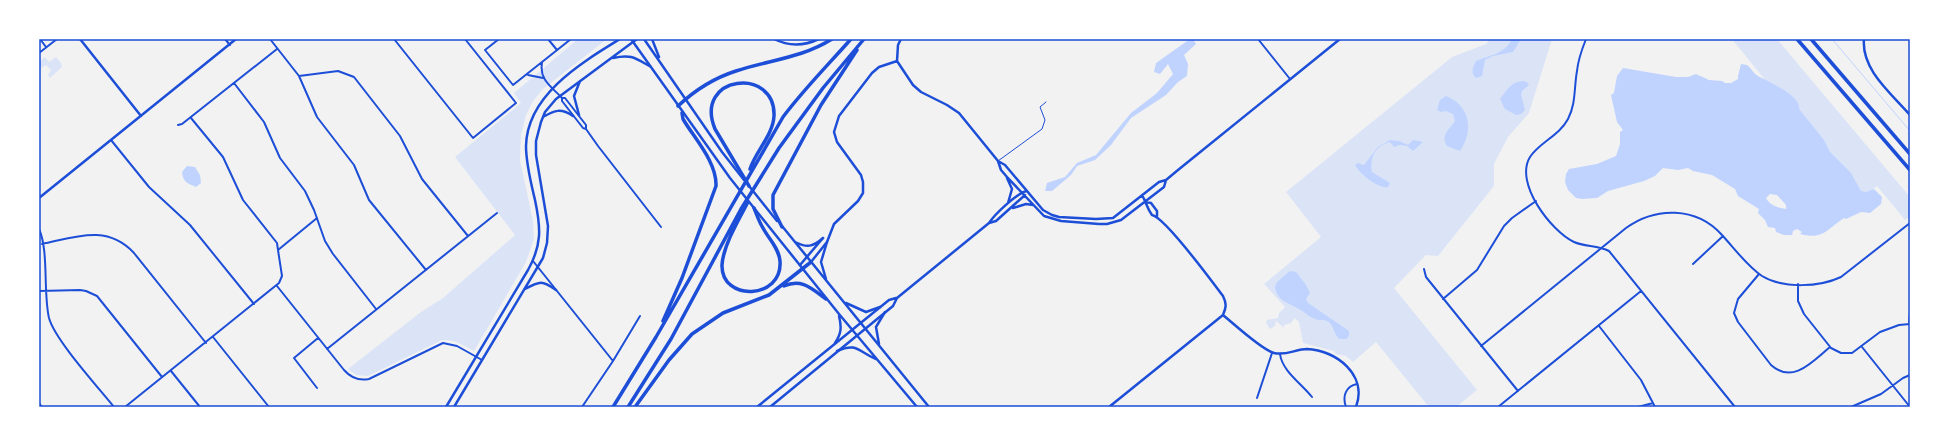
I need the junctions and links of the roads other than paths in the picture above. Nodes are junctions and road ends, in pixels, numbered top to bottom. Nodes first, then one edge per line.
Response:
1 (40, 39) edge
2 (57, 39) edge
3 (80, 39) edge
4 (225, 39) edge
5 (236, 39) edge
6 (270, 39) edge
7 (394, 39) edge
8 (465, 39) edge
9 (499, 39) edge
10 (548, 39) edge
11 (571, 39) edge
12 (614, 39) edge
13 (620, 39) edge
14 (637, 39) edge
15 (644, 39) edge
16 (652, 39) edge
17 (774, 39) edge
18 (819, 39) edge
19 (832, 39) edge
20 (851, 39) edge
21 (864, 39) edge
22 (901, 39) edge
23 (1258, 39) edge
24 (1340, 39) edge
25 (1586, 39) edge
26 (1797, 39) edge
27 (1864, 39) edge
28 (632, 40) edge
29 (1811, 40) edge
30 (230, 45) junction
31 (611, 45) junction
32 (46, 47) junction
33 (277, 49) junction
34 (557, 50) junction
35 (39, 53) edge
36 (611, 58) junction
37 (897, 61) junction
38 (542, 62) junction
39 (661, 62) junction
40 (652, 67) junction
41 (526, 75) junction
42 (299, 76) junction
43 (543, 78) junction
44 (1290, 79) junction
45 (581, 80) junction
46 (234, 83) junction
47 (552, 89) junction
48 (561, 97) junction
49 (686, 99) junction
50 (1046, 102) dead end
51 (678, 106) junction
52 (682, 113) junction
53 (579, 115) junction
54 (1910, 115) edge
55 (141, 116) junction
56 (573, 116) junction
57 (191, 118) junction
58 (543, 118) junction
59 (178, 125) dead end
60 (586, 129) junction
61 (111, 140) junction
62 (1910, 154) edge
63 (998, 161) junction
64 (1910, 170) edge
65 (738, 171) junction
66 (761, 176) junction
67 (1006, 177) junction
68 (747, 178) junction
69 (1166, 180) junction
70 (749, 186) joint
71 (1026, 191) junction
72 (1022, 192) junction
73 (1025, 196) junction
74 (1142, 196) junction
75 (39, 198) edge
76 (1536, 200) junction
77 (1146, 202) junction
78 (1033, 205) junction
79 (1007, 206) junction
80 (754, 208) junction
81 (1011, 209) junction
82 (497, 213) dead end
83 (1157, 216) junction
84 (317, 218) junction
85 (989, 223) junction
86 (1910, 223) edge
87 (782, 227) junction
88 (661, 228) dead end
89 (39, 229) edge
90 (468, 236) junction
91 (828, 236) junction
92 (1723, 236) junction
93 (823, 238) junction
94 (794, 241) junction
95 (827, 242) junction
96 (42, 244) junction
97 (1602, 247) junction
98 (278, 250) junction
99 (808, 258) junction
100 (533, 261) junction
101 (811, 262) junction
102 (1693, 264) dead end
103 (800, 265) junction
104 (538, 267) junction
105 (803, 269) junction
106 (1424, 269) dead end
107 (426, 270) junction
108 (1759, 274) junction
109 (827, 282) junction
110 (1798, 284) junction
111 (277, 286) junction
112 (524, 290) junction
113 (556, 290) junction
114 (776, 290) junction
115 (39, 291) edge
116 (46, 291) junction
117 (1641, 291) junction
118 (897, 298) junction
119 (826, 299) junction
120 (1443, 299) junction
121 (841, 300) junction
122 (254, 304) junction
123 (880, 307) junction
124 (376, 309) junction
125 (885, 312) junction
126 (1910, 312) edge
127 (839, 314) junction
128 (1223, 315) junction
129 (640, 316) dead end
130 (860, 323) junction
131 (1909, 324) edge
132 (1599, 326) junction
133 (865, 328) junction
134 (852, 329) junction
135 (857, 335) junction
136 (213, 337) junction
137 (656, 337) junction
138 (318, 338) junction
139 (206, 342) junction
140 (835, 343) junction
141 (879, 346) junction
142 (1481, 346) junction
143 (1830, 347) junction
144 (1862, 347) junction
145 (326, 349) junction
146 (837, 350) junction
147 (1272, 353) junction
148 (1280, 354) junction
149 (476, 357) junction
150 (876, 359) junction
151 (482, 360) junction
152 (613, 361) junction
153 (171, 370) junction
154 (1910, 375) edge
155 (162, 377) junction
156 (1357, 384) junction
157 (1892, 385) junction
158 (317, 388) dead end
159 (1518, 391) junction
160 (1312, 397) dead end
161 (1257, 398) dead end
162 (39, 403) edge
163 (1653, 403) junction
164 (129, 406) edge
165 (42, 407) edge
166 (114, 407) edge
167 (125, 407) edge
168 (200, 407) edge
169 (269, 407) edge
170 (446, 407) edge
171 (454, 407) edge
172 (582, 407) edge
173 (613, 407) edge
174 (628, 407) edge
175 (635, 407) edge
176 (757, 407) edge
177 (770, 407) edge
178 (917, 407) edge
179 (929, 407) edge
180 (1109, 407) edge
181 (1346, 407) edge
182 (1356, 407) edge
183 (1498, 407) edge
184 (1638, 407) edge
185 (1655, 407) edge
186 (1735, 407) edge
187 (1851, 407) edge
188 (1910, 407) edge

1 - 32 street
2 - 32 street
3 - 55 street
4 - 30 street
5 - 30 street
6 - 33 street
7 - 8 street
9 - 41 street
10 - 34 street
11 - 34 street
12 - 31 street
13 - 31 street
14 - 28 street
15 - 39 street
16 - 39 street
17 - 18 street
19 - 49 highway
20 - 68 highway
21 - 66 highway
21 - 87 highway
22 - 37 street
23 - 44 street
24 - 44 street
25 - 76 street
26 - 64 highway
27 - 54 street
28 - 36 street
28 - 40 street
29 - 62 highway
30 - 55 street
31 - 47 street
32 - 35 street
33 - 42 street
33 - 46 street
34 - 38 street
36 - 40 street
36 - 45 street
37 - 63 street
37 - 91 street
38 - 41 street
38 - 43 street
39 - 49 street
40 - 51 street
41 - 43 street
42 - 90 street
42 - 107 street
43 - 47 street
44 - 69 street
45 - 48 street
45 - 53 street
46 - 57 street
46 - 84 street
47 - 48 street
47 - 100 street
48 - 53 street
48 - 56 street
48 - 58 street
49 - 51 highway
49 - 65 street
50 - 63 lane
51 - 52 street
52 - 80 street
52 - 137 highway
53 - 60 street
55 - 61 street
56 - 58 street
56 - 60 street
57 - 59 street
57 - 98 street
58 - 104 street
60 - 88 street
61 - 75 street
61 - 122 street
63 - 67 street
63 - 71 street
65 - 68 highway
65 - 70 highway
66 - 80 highway
66 - 174 highway
67 - 72 street
67 - 79 street
68 - 137 highway
69 - 74 street
69 - 77 street
70 - 87 street
71 - 72 street
71 - 73 street
71 - 74 street
72 - 73 street
72 - 79 street
73 - 78 street
73 - 81 street
74 - 77 street
76 - 97 street
76 - 120 street
77 - 78 street
77 - 83 street
77 - 83 street
78 - 81 street
79 - 85 street
80 - 103 street
81 - 85 street
82 - 90 street
83 - 128 street
84 - 98 street
84 - 124 street
85 - 118 street
86 - 110 street
87 - 94 street
89 - 96 street
90 - 107 street
91 - 93 street
91 - 95 street
92 - 97 street
92 - 102 street
92 - 108 street
93 - 94 street
93 - 99 street
94 - 99 street
95 - 101 street
95 - 109 street
96 - 116 street
96 - 139 street
97 - 117 street
97 - 142 street
98 - 111 street
99 - 101 street
99 - 103 street
100 - 104 street
100 - 149 street
101 - 105 highway
101 - 109 street
103 - 105 street
104 - 112 street
104 - 113 street
105 - 114 highway
105 - 119 street
106 - 120 street
107 - 124 street
108 - 110 street
108 - 143 street
109 - 121 street
110 - 143 street
111 - 122 street
111 - 138 street
112 - 113 street
112 - 151 street
113 - 152 street
114 - 119 highway
114 - 175 highway
115 - 116 street
116 - 155 street
116 - 166 street
117 - 132 street
117 - 186 street
118 - 123 street
118 - 125 street
119 - 127 street
120 - 142 street
121 - 123 street
121 - 130 street
122 - 136 street
123 - 130 street
124 - 145 street
125 - 133 street
125 - 141 street
126 - 131 street
127 - 134 street
127 - 140 street
128 - 147 street
128 - 180 street
129 - 152 street
130 - 133 street
130 - 134 street
131 - 144 street
132 - 159 street
132 - 163 street
133 - 135 street
133 - 141 street
134 - 135 street
134 - 140 street
135 - 146 street
135 - 150 street
136 - 139 street
136 - 169 street
137 - 173 highway
138 - 145 street
138 - 158 street
139 - 153 street
140 - 176 street
141 - 179 street
142 - 159 street
143 - 144 street
144 - 157 street
145 - 149 street
146 - 150 street
146 - 177 street
147 - 148 street
147 - 161 street
148 - 156 street
148 - 160 street
149 - 151 street
149 - 170 street
150 - 178 street
151 - 171 street
152 - 172 street
153 - 155 street
153 - 168 street
154 - 157 street
155 - 164 street
156 - 181 street
156 - 182 street
157 - 187 street
157 - 188 street
159 - 183 street
162 - 165 street
163 - 184 street
163 - 185 street
164 - 167 street

